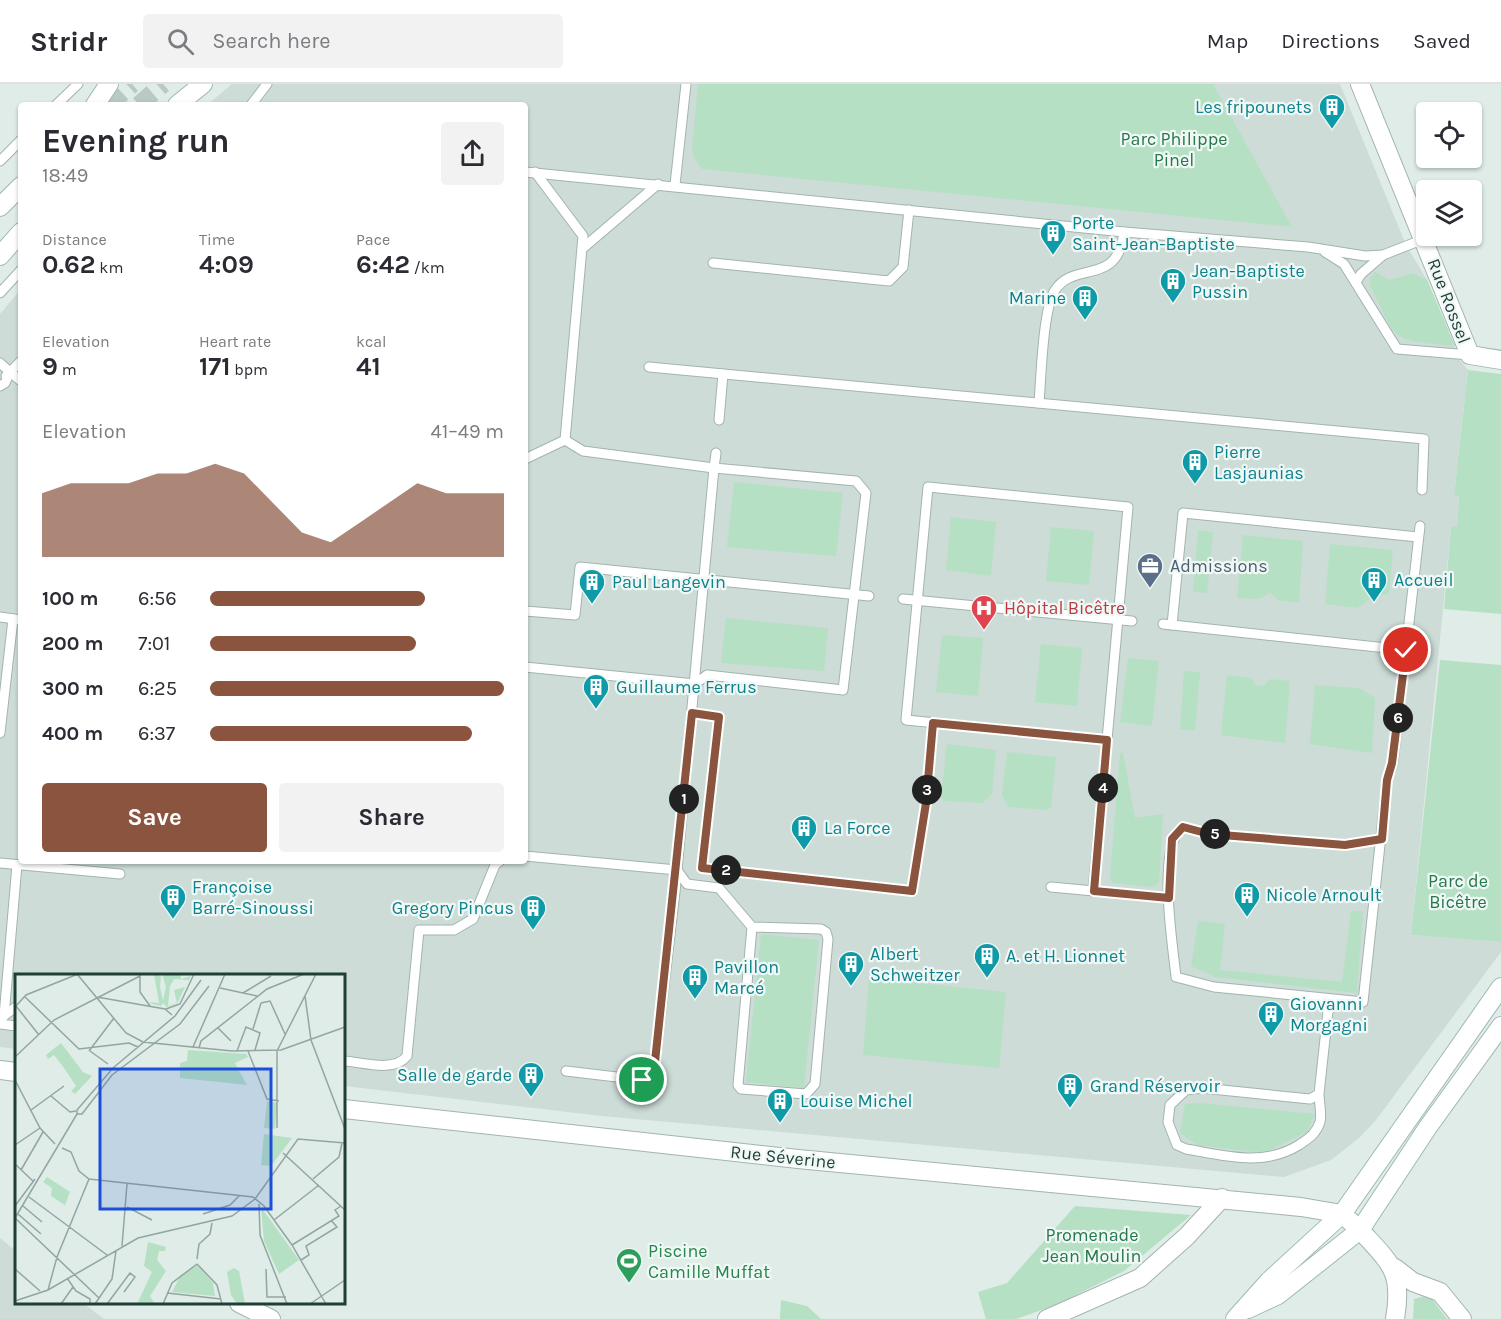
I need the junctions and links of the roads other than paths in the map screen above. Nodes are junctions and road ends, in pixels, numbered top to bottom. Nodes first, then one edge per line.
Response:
1 (78, 84) edge
2 (110, 84) edge
3 (203, 84) edge
4 (267, 84) edge
5 (686, 84) edge
6 (1360, 84) edge
7 (59, 102) edge
8 (97, 102) edge
9 (181, 102) edge
10 (253, 102) edge
11 (18, 143) edge
12 (0, 161) edge
13 (530, 172) edge
14 (658, 184) junction
15 (675, 185) junction
16 (18, 189) edge
17 (0, 207) edge
18 (909, 210) junction
19 (1416, 218) edge
20 (1124, 232) junction
21 (18, 235) edge
22 (1416, 242) edge
23 (1428, 246) edge
24 (583, 248) junction
25 (1320, 249) junction
26 (1383, 255) junction
27 (0, 256) edge
28 (713, 263) dead end
29 (18, 273) edge
30 (1356, 282) junction
31 (0, 293) edge
32 (1470, 355) junction
33 (1501, 360) edge
34 (0, 363) edge
35 (18, 364) edge
36 (649, 367) dead end
37 (10, 372) junction
38 (723, 374) junction
39 (18, 379) edge
40 (0, 383) edge
41 (1039, 403) junction
42 (719, 420) dead end
43 (565, 440) junction
44 (716, 453) dead end
45 (528, 458) edge
46 (714, 468) junction
47 (1422, 490) dead end
48 (1420, 526) dead end
49 (1418, 537) junction
50 (705, 580) junction
51 (853, 594) junction
52 (869, 596) dead end
53 (903, 599) dead end
54 (918, 600) junction
55 (528, 611) edge
56 (0, 617) edge
57 (17, 619) edge
58 (1118, 619) junction
59 (1132, 621) dead end
60 (1406, 650) junction
61 (1424, 652) dead end
62 (528, 667) edge
63 (695, 684) junction
64 (692, 713) junction
65 (933, 723) junction
66 (0, 733) edge
67 (1107, 740) junction
68 (1382, 839) junction
69 (528, 856) edge
70 (0, 864) edge
71 (497, 864) edge
72 (17, 865) junction
73 (677, 870) junction
74 (120, 874) dead end
75 (1051, 887) dead end
76 (1094, 891) junction
77 (1169, 898) junction
78 (752, 927) junction
79 (1501, 987) edge
80 (1338, 1000) junction
81 (15, 1008) edge
82 (1, 1019) edge
83 (15, 1026) edge
84 (1501, 1026) edge
85 (345, 1061) edge
86 (0, 1070) edge
87 (566, 1071) dead end
88 (15, 1072) edge
89 (1319, 1094) junction
90 (345, 1109) edge
91 (1222, 1198) junction
92 (1342, 1214) junction
93 (1360, 1230) junction
94 (1395, 1268) junction
95 (238, 1304) edge
96 (240, 1304) edge
97 (1239, 1315) edge
98 (237, 1319) edge
99 (271, 1319) edge
100 (1047, 1319) edge
101 (1395, 1319) edge
102 (1462, 1319) edge

1 - 7 lane
2 - 8 street
3 - 9 street
4 - 10 lane
5 - 15 lane
6 - 19 street, Rue Rossel
11 - 12 lane
13 - 14 lane
13 - 24 lane
14 - 15 lane
14 - 24 lane
15 - 18 lane
16 - 17 street
18 - 20 lane
18 - 28 lane
20 - 25 lane
20 - 41 lane
21 - 27 street
22 - 26 lane
23 - 32 street, Rue Rossel
24 - 43 lane
25 - 26 lane
25 - 30 lane
26 - 30 lane
29 - 31 lane
30 - 32 lane
32 - 33 street, Rue Rossel
34 - 37 lane
35 - 37 lane
36 - 38 lane
37 - 39 lane
37 - 40 lane
38 - 41 lane
38 - 42 lane
41 - 47 lane
43 - 45 lane
43 - 46 lane
44 - 46 lane
46 - 50 lane
46 - 51 lane
48 - 49 lane
49 - 60 lane
49 - 60 lane
50 - 51 lane
50 - 55 lane
50 - 63 lane
51 - 52 lane
51 - 63 lane
53 - 54 lane
54 - 58 lane
54 - 58 lane
54 - 65 lane
56 - 57 lane
57 - 66 lane
58 - 59 lane
58 - 67 lane
60 - 61 lane
60 - 68 lane
62 - 63 lane
63 - 64 lane
64 - 65 lane
64 - 73 lane
65 - 67 lane
67 - 76 lane
68 - 77 lane
68 - 80 lane
69 - 73 lane
70 - 72 lane
71 - 85 lane
72 - 74 lane
72 - 82 lane
73 - 78 lane
73 - 87 lane
75 - 76 lane
76 - 77 lane
77 - 80 lane
78 - 78 lane
79 - 92 street
80 - 89 lane
81 - 82 lane
82 - 83 lane
84 - 93 street
86 - 88 street
89 - 89 lane
90 - 91 street, Rue Séverine
91 - 92 street, Rue Séverine
91 - 100 street
92 - 93 street
92 - 97 street
93 - 94 street
93 - 97 street
94 - 101 street
94 - 102 street
95 - 98 street
96 - 99 street

